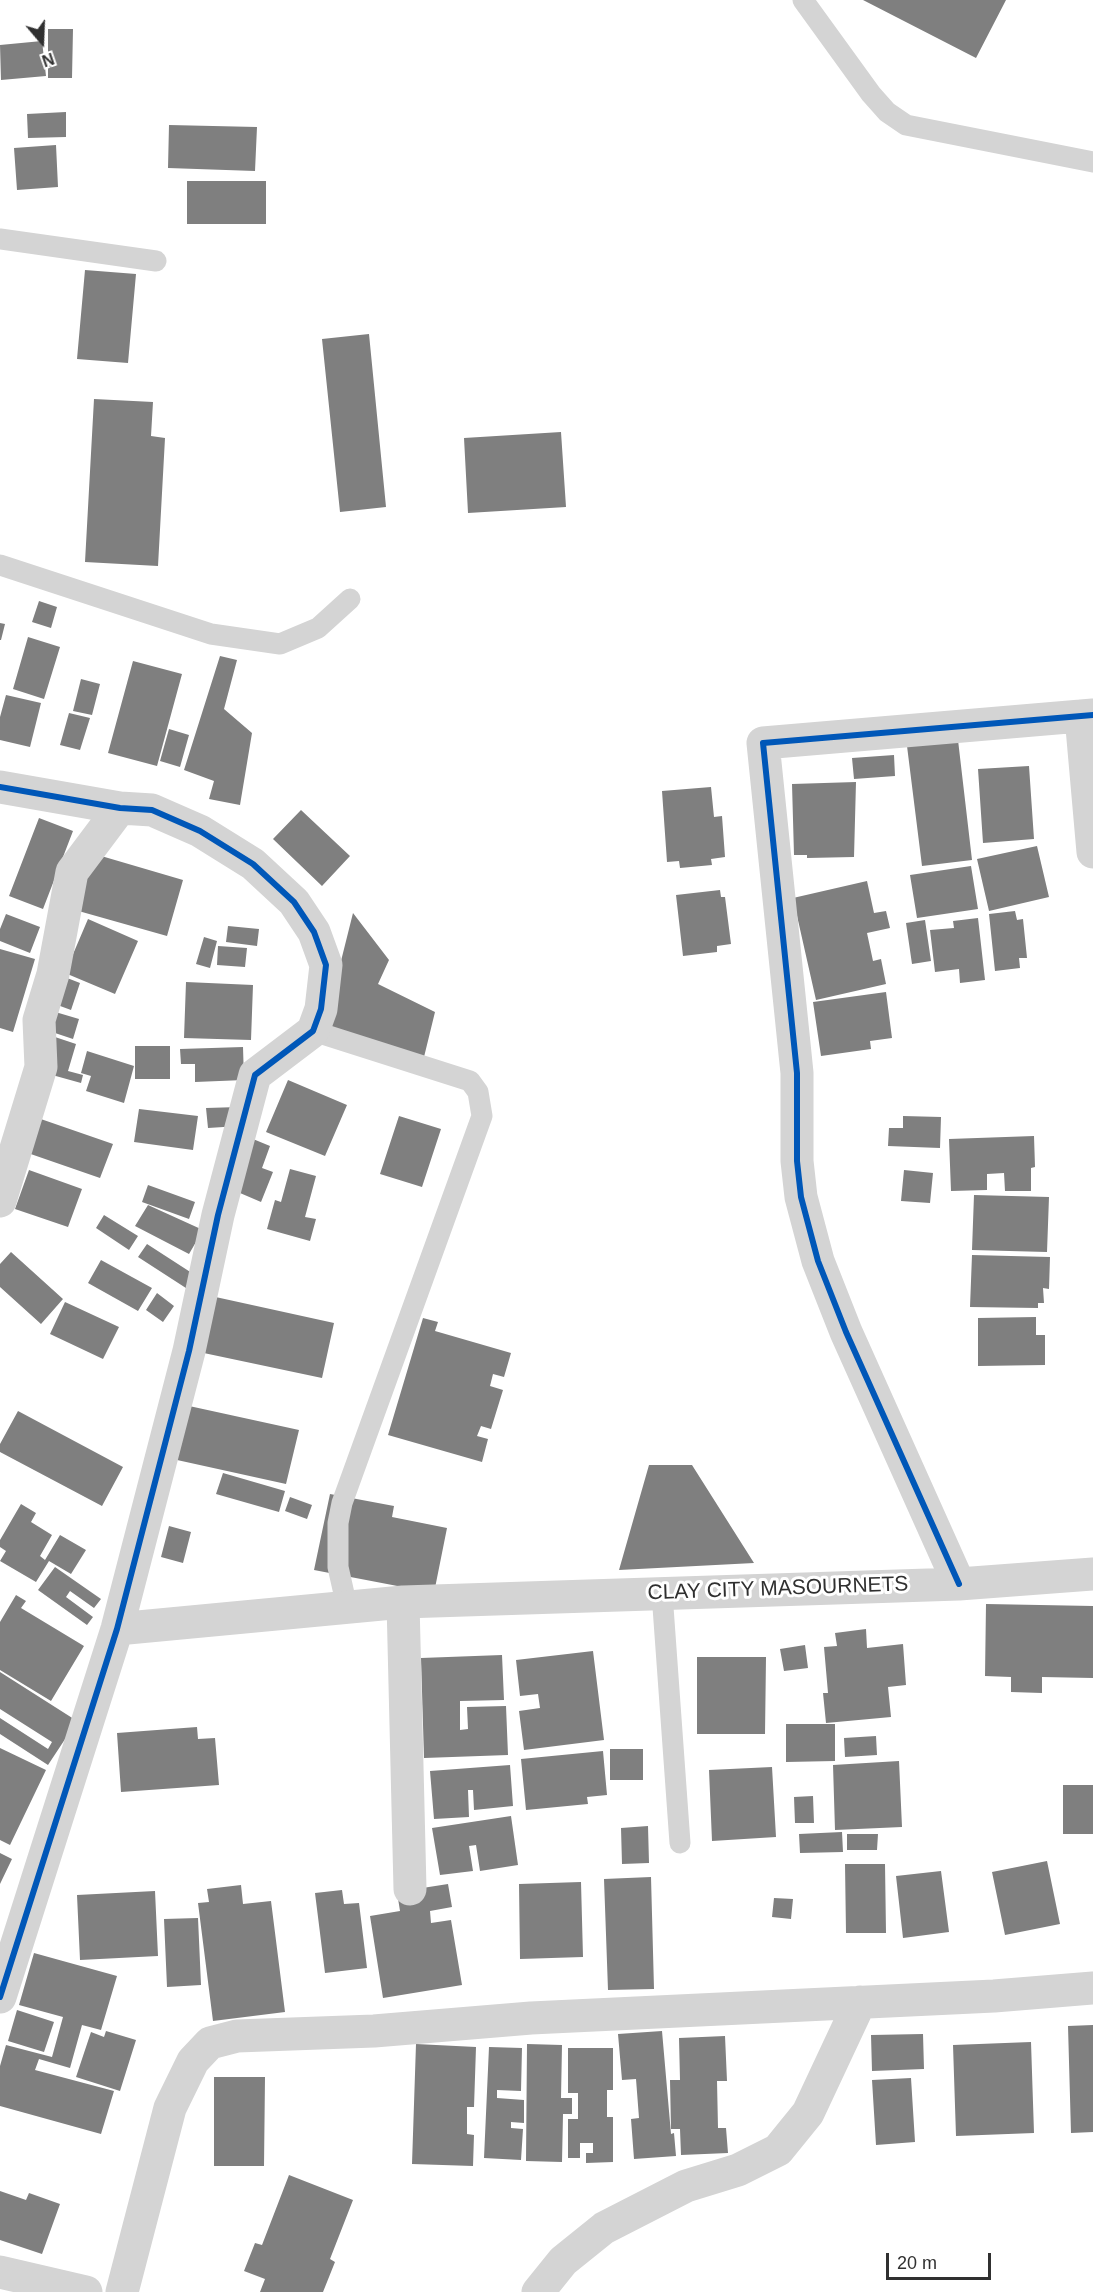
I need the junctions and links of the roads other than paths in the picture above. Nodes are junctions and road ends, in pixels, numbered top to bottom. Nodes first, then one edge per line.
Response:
1 (802, 0) edge
2 (1093, 162) edge
3 (0, 238) edge
4 (156, 261) dead end
5 (0, 565) edge
6 (350, 599) dead end
7 (1087, 716) edge
8 (0, 787) edge
9 (120, 808) junction
10 (1093, 852) edge
11 (313, 1031) junction
12 (0, 1201) edge
13 (1093, 1574) edge
14 (959, 1584) junction
15 (662, 1593) junction
16 (403, 1602) junction
17 (347, 1607) junction
18 (117, 1629) junction
19 (680, 1843) dead end
20 (410, 1889) dead end
21 (1093, 1988) edge
22 (0, 1997) edge
23 (860, 2002) junction
24 (0, 2272) edge
25 (86, 2292) edge
26 (122, 2292) edge
27 (538, 2292) edge

1 - 2 lane
3 - 4 lane
5 - 6 lane
7 - 10 street
7 - 14 street
8 - 9 street
9 - 11 street
9 - 12 street
11 - 17 lane
11 - 18 street
13 - 14 street, CLAY CITY MASOURNETS
14 - 15 street, CLAY CITY MASOURNETS
15 - 16 street, CLAY CITY MASOURNETS
15 - 19 lane
16 - 17 street, CLAY CITY MASOURNETS
16 - 20 street
17 - 18 street, CLAY CITY MASOURNETS
18 - 22 street
21 - 23 street
23 - 26 street
23 - 27 street
24 - 25 street

